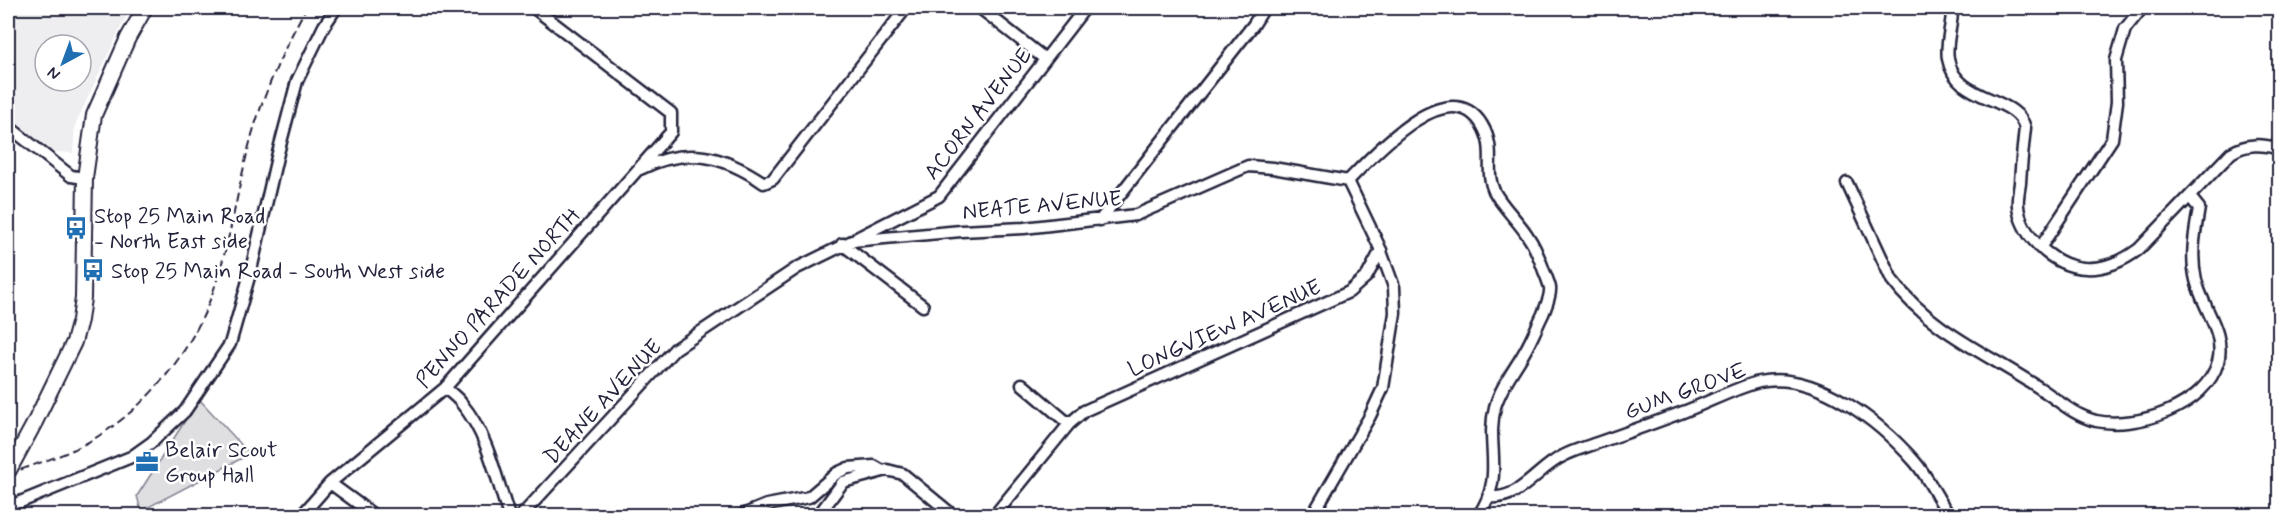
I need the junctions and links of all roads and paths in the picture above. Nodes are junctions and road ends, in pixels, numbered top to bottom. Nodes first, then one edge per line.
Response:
1 (145, 8) edge
2 (336, 8) edge
3 (534, 8) edge
4 (906, 8) edge
5 (980, 8) edge
6 (1085, 8) edge
7 (1264, 8) edge
8 (1952, 8) edge
9 (2142, 8) edge
10 (1045, 59) junction
11 (8, 126) edge
12 (2280, 149) edge
13 (637, 171) junction
14 (85, 178) junction
15 (1348, 180) junction
16 (1847, 183) dead end
17 (2190, 196) junction
18 (1101, 220) junction
19 (845, 243) junction
20 (2040, 248) junction
21 (1381, 250) junction
22 (923, 306) dead end
23 (1022, 384) dead end
24 (445, 388) junction
25 (1069, 424) junction
26 (880, 470) junction
27 (8, 472) edge
28 (330, 483) junction
29 (1490, 497) junction
30 (8, 507) edge
31 (301, 516) edge
32 (375, 516) edge
33 (509, 516) edge
34 (521, 516) edge
35 (740, 516) edge
36 (818, 516) edge
37 (954, 516) edge
38 (994, 516) edge
39 (1312, 516) edge
40 (1478, 516) edge
41 (1950, 516) edge

1 - 14 main road
2 - 30 street
3 - 13 street, PENNO PARADE NORTH
4 - 13 street
5 - 10 street
6 - 10 street, ACORN AVENUE
7 - 18 street
8 - 20 street
9 - 20 street
10 - 19 street, ACORN AVENUE
11 - 14 street
12 - 17 street
13 - 24 street, PENNO PARADE NORTH
14 - 27 main road, bridge
15 - 18 street, NEATE AVENUE
15 - 21 street
15 - 29 street
16 - 17 street
17 - 20 street
18 - 19 street, NEATE AVENUE
19 - 22 street
19 - 34 street, DEANE AVENUE
21 - 25 street, LONGVIEW AVENUE
21 - 39 street
23 - 25 street
24 - 28 street, PENNO PARADE NORTH
24 - 33 street
25 - 38 street, LONGVIEW AVENUE
26 - 35 street
26 - 36 street
26 - 37 street
28 - 31 street, PENNO PARADE NORTH
28 - 32 street
29 - 40 street
29 - 41 street, GUM GROVE

